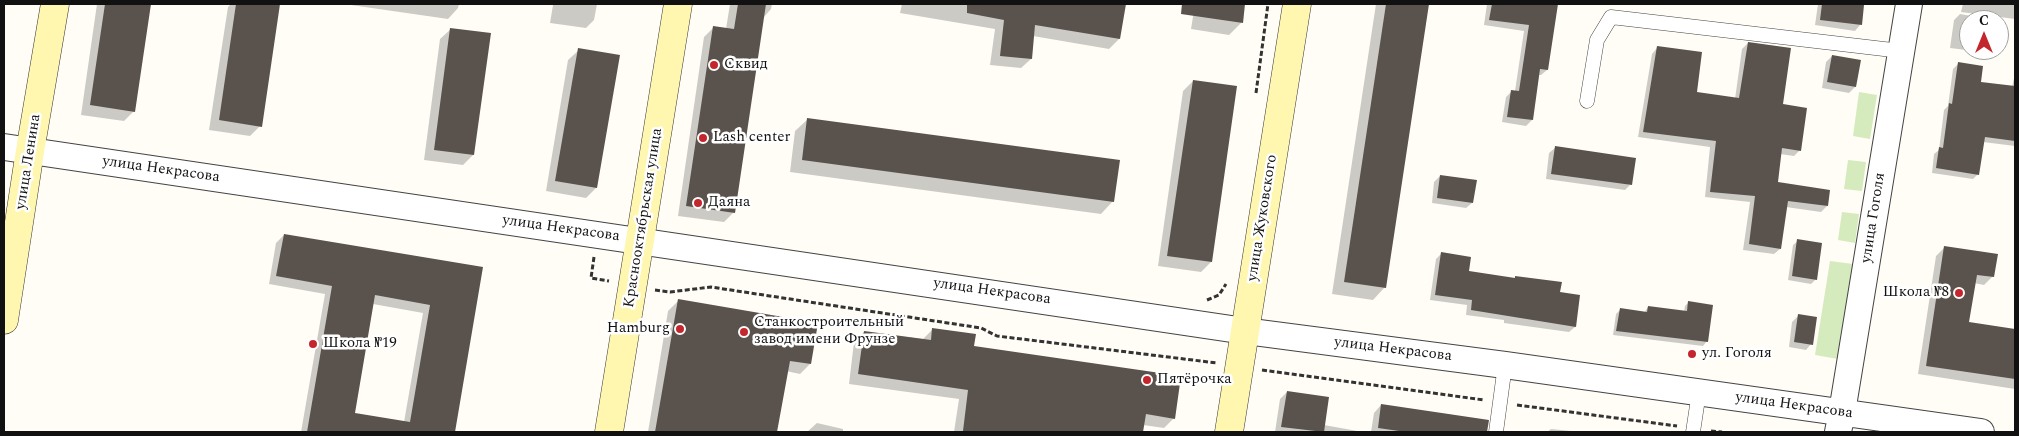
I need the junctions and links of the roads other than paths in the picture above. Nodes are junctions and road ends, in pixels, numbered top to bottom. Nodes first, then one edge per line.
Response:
1 (55, 4) edge
2 (678, 4) edge
3 (1297, 4) edge
4 (1909, 4) edge
5 (1901, 51) junction
6 (1587, 101) dead end
7 (17, 149) edge
8 (640, 240) junction
9 (4, 320) edge
10 (1246, 331) junction
11 (1505, 365) junction
12 (1698, 392) junction
13 (1840, 422) edge
14 (609, 432) edge
15 (1230, 432) edge
16 (1496, 432) edge
17 (1693, 432) edge
18 (1981, 432) edge

1 - 7 street, улица Ленина
2 - 8 street, Краснооктябрьская улица
3 - 10 street, улица Жуковского
4 - 5 street, улица Гоголя
5 - 6 lane
5 - 13 street, улица Гоголя
7 - 8 street, улица Некрасова
7 - 9 street, улица Ленина
8 - 10 street, улица Некрасова
8 - 14 street, Краснооктябрьская улица
10 - 11 street, улица Некрасова
10 - 15 street, улица Жуковского
11 - 12 street, улица Некрасова
11 - 16 lane
12 - 13 street, улица Некрасова
12 - 17 lane
13 - 18 street, улица Некрасова

